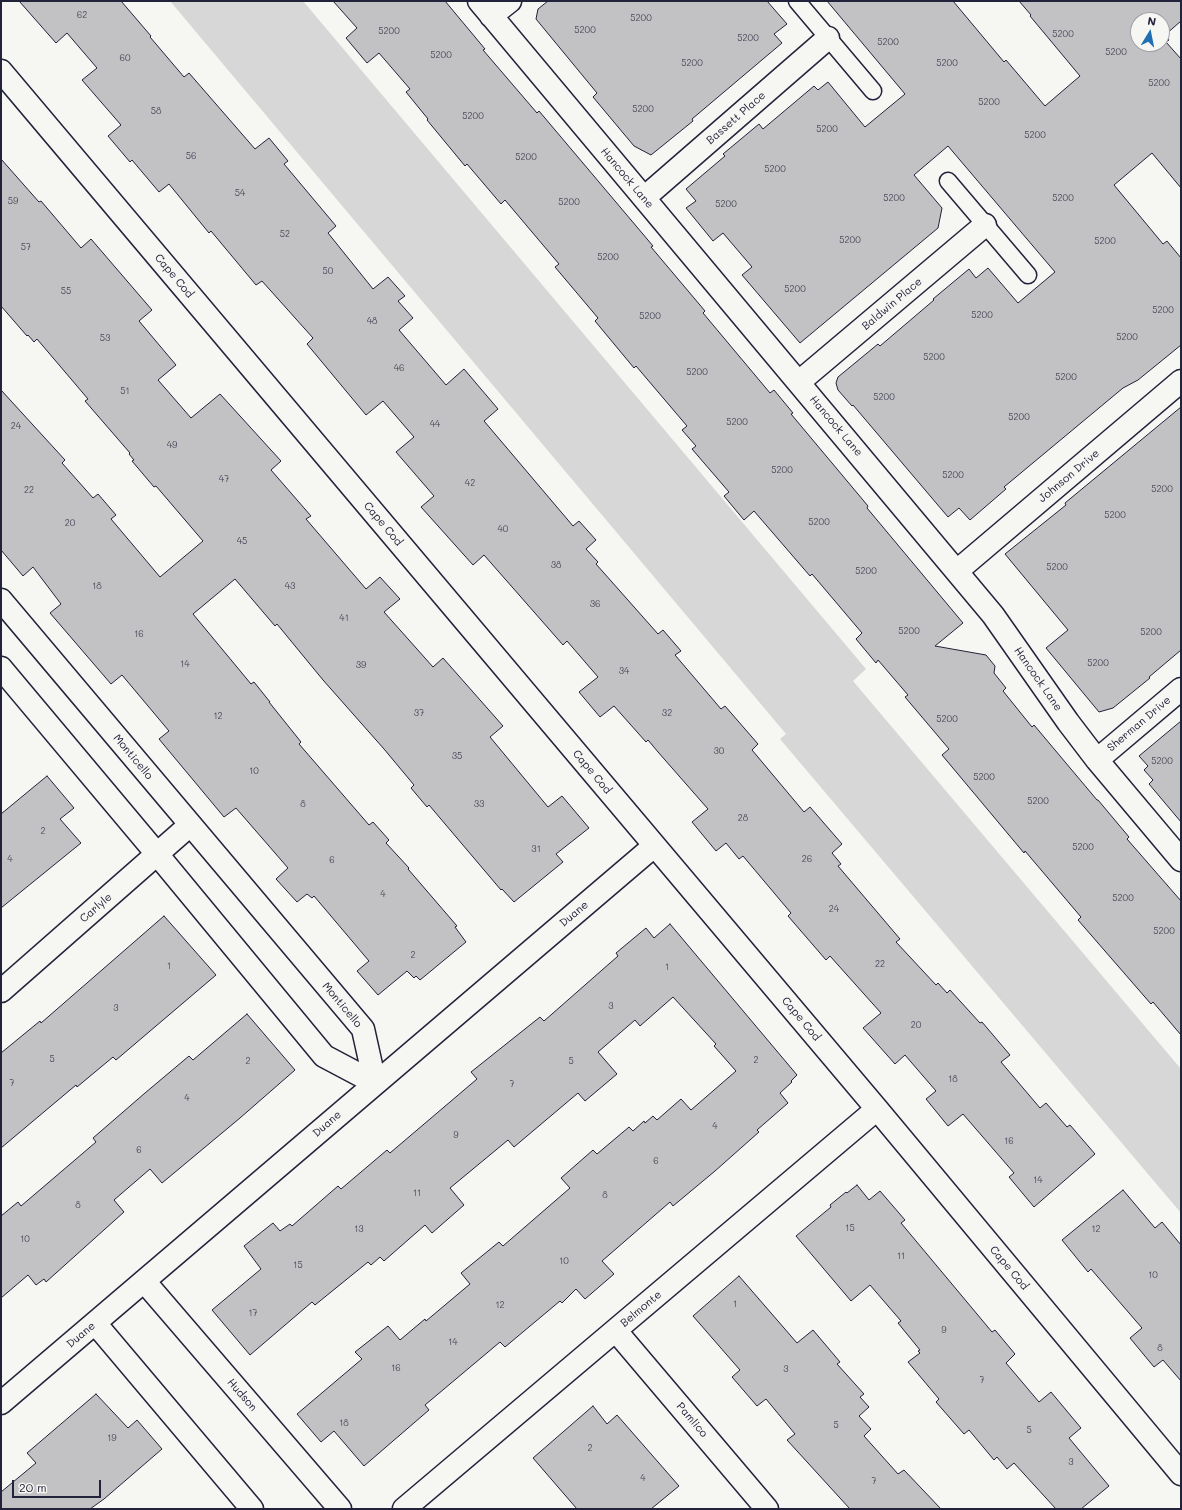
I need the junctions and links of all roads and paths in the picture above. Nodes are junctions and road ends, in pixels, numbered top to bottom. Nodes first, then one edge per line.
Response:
1 (510, 1) edge
2 (797, 1) edge
3 (485, 9) edge
4 (828, 38) junction
5 (1, 71) edge
6 (873, 91) dead end
7 (948, 181) dead end
8 (644, 198) junction
9 (985, 225) junction
10 (1028, 275) dead end
11 (1181, 381) edge
12 (799, 382) junction
13 (957, 571) junction
14 (1, 600) edge
15 (1, 668) edge
16 (1181, 689) edge
17 (1097, 760) junction
18 (190, 825) junction
19 (654, 846) junction
20 (157, 854) junction
21 (1181, 860) edge
22 (1, 991) edge
23 (375, 1083) junction
24 (877, 1109) junction
25 (144, 1281) junction
26 (95, 1323) junction
27 (616, 1331) junction
28 (1, 1403) edge
29 (1181, 1474) edge
30 (252, 1509) edge
31 (340, 1509) edge
32 (404, 1509) edge
33 (768, 1509) edge

1 - 3 street
2 - 4 lane
3 - 8 street, Hancock Lane
4 - 6 lane
4 - 8 street, Bassett Place
5 - 19 street, Cape Cod
7 - 9 lane
8 - 12 street, Hancock Lane
9 - 10 lane
9 - 12 street, Baldwin Place
11 - 13 street, Johnson Drive
12 - 13 street, Hancock Lane
13 - 17 street, Hancock Lane
14 - 18 street, Monticello
15 - 20 street
16 - 17 street, Sherman Drive
17 - 21 street, Hancock Lane
18 - 20 street, Carlyle
18 - 23 street, Monticello
19 - 23 street, Duane
19 - 24 street, Cape Cod
20 - 22 street, Carlyle
20 - 23 street
23 - 25 street, Duane
24 - 27 street, Belmonte
24 - 29 street, Cape Cod
25 - 26 street, Duane
25 - 31 street, Hudson
26 - 28 street, Duane
26 - 30 street
27 - 32 street, Belmonte
27 - 33 street, Pamlico

